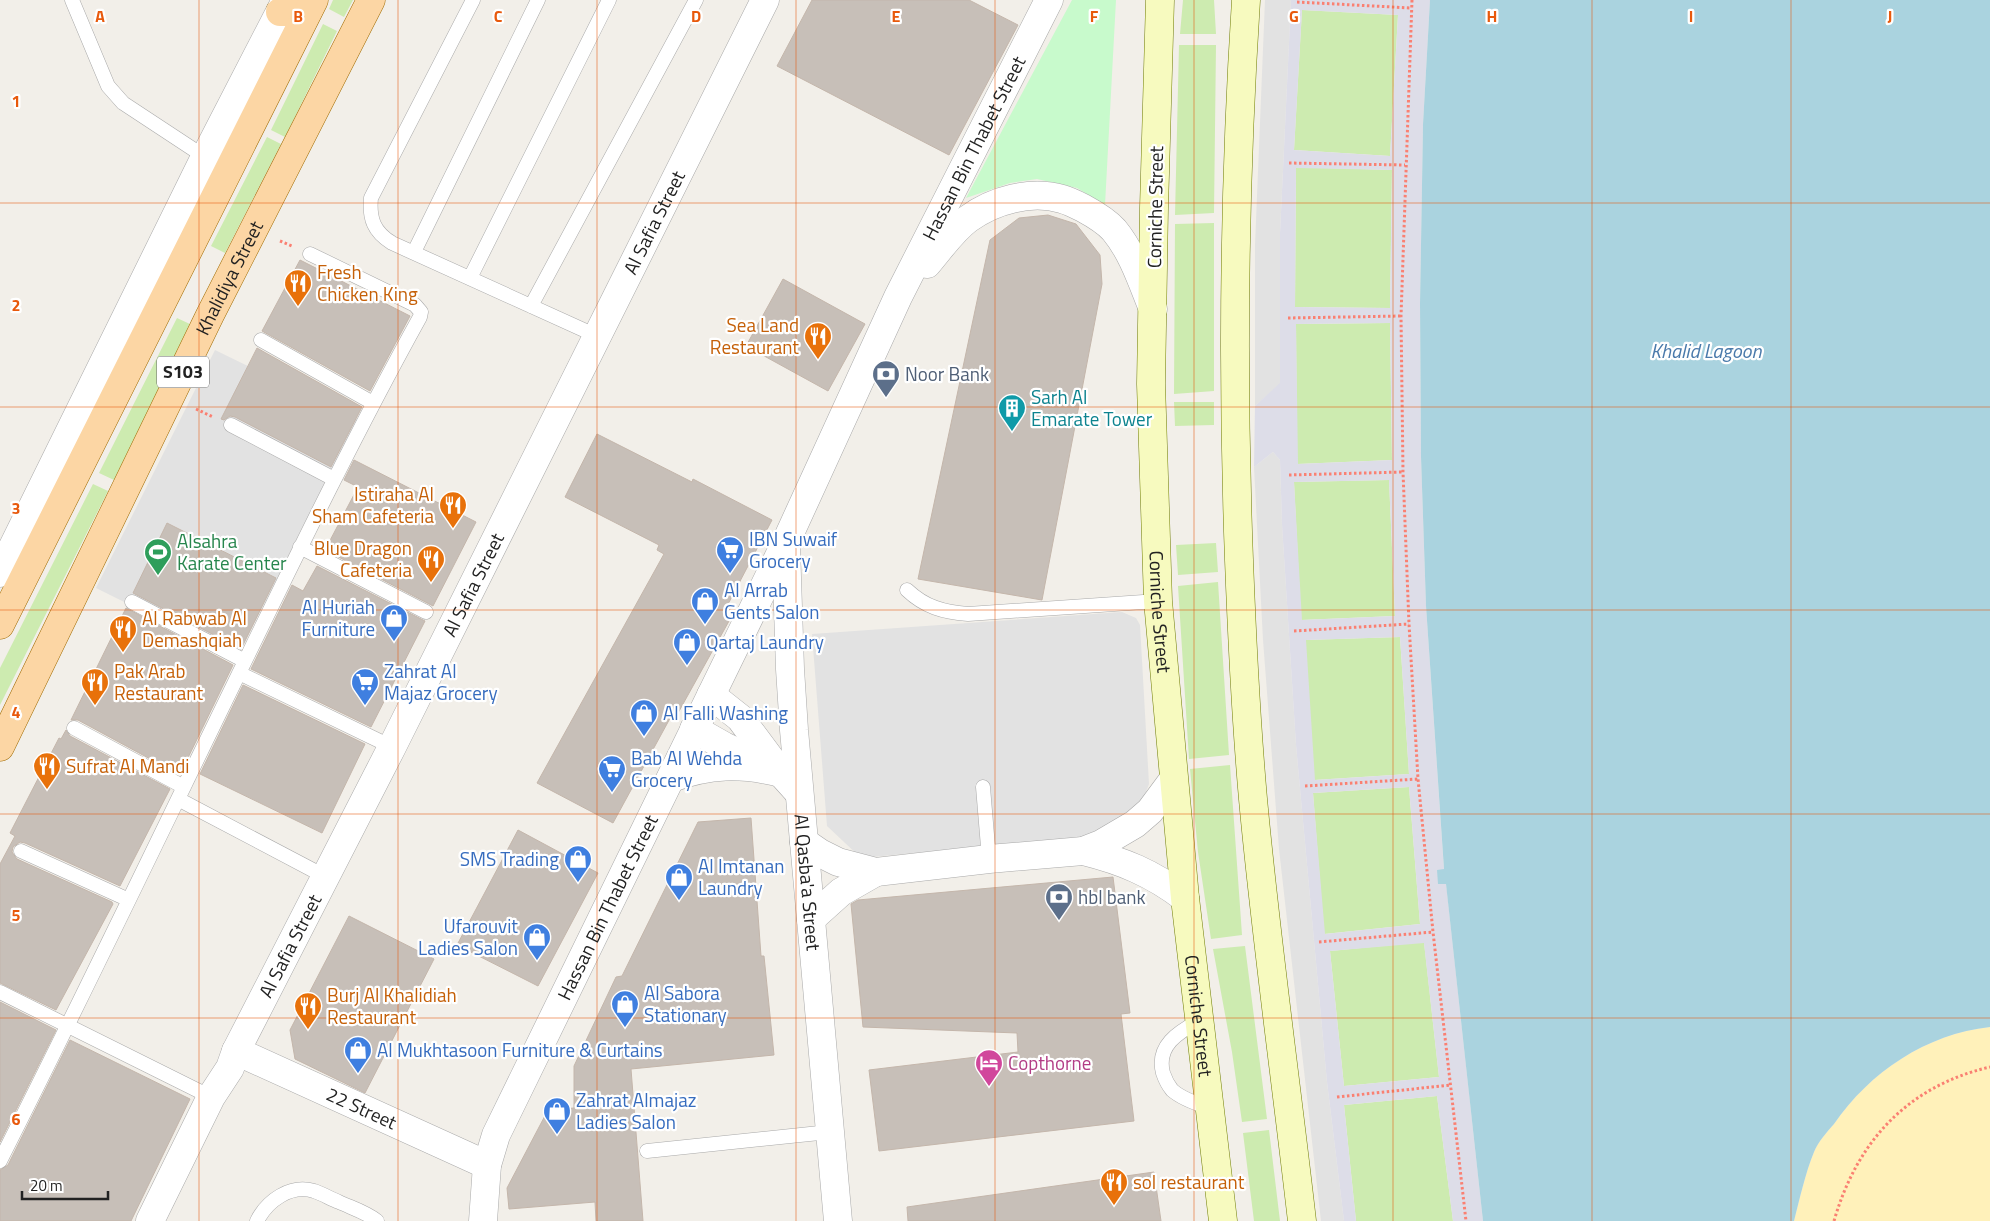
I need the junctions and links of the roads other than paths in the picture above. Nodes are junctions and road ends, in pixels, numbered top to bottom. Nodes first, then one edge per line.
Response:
1 (72, 0) edge
2 (371, 0) edge
3 (473, 0) edge
4 (538, 0) edge
5 (609, 0) edge
6 (696, 0) edge
7 (765, 0) edge
8 (1049, 0) edge
9 (1160, 0) edge
10 (1246, 0) edge
11 (297, 5) edge
12 (205, 156) junction
13 (414, 252) junction
14 (310, 254) dead end
15 (470, 278) junction
16 (898, 297) junction
17 (531, 306) junction
18 (1153, 309) junction
19 (597, 336) junction
20 (261, 340) dead end
21 (372, 403) junction
22 (231, 425) road end
23 (334, 479) junction
24 (786, 544) junction
25 (300, 547) junction
26 (0, 573) edge
27 (907, 590) dead end
28 (1158, 601) junction
29 (132, 602) dead end
30 (426, 612) dead end
31 (0, 625) edge
32 (242, 667) junction
33 (711, 695) junction
34 (74, 728) dead end
35 (694, 729) junction
36 (0, 747) edge
37 (392, 747) junction
38 (781, 772) junction
39 (671, 778) junction
40 (1173, 780) junction
41 (983, 787) dead end
42 (181, 793) junction
43 (799, 793) junction
44 (804, 842) junction
45 (21, 851) dead end
46 (1083, 851) junction
47 (989, 859) junction
48 (876, 872) junction
49 (326, 877) junction
50 (1185, 898) junction
51 (129, 900) junction
52 (811, 919) junction
53 (0, 992) edge
54 (1199, 1021) junction
55 (68, 1027) junction
56 (236, 1051) junction
57 (211, 1097) junction
58 (1210, 1108) junction
59 (829, 1132) junction
60 (647, 1151) dead end
61 (0, 1161) edge
62 (487, 1166) junction
63 (1218, 1178) junction
64 (150, 1221) edge
65 (257, 1221) edge
66 (377, 1221) edge
67 (483, 1221) edge
68 (838, 1221) edge
69 (1223, 1221) edge
70 (1240, 1221) edge
71 (1302, 1221) edge

1 - 12 lane
2 - 36 main road, Khalidiya Street / S103
3 - 13 lane
4 - 13 lane
5 - 15 lane
6 - 17 lane
7 - 19 street, Al Safia Street
8 - 16 street, Hassan Bin Thabet Street
9 - 18 main road, Corniche Street
10 - 71 main road
11 - 12 street
11 - 31 main road, S103
12 - 26 street
13 - 15 lane
14 - 21 lane
15 - 17 lane
16 - 18 street, Hassan Bin Thabet Street
16 - 24 street, Hassan Bin Thabet Street
17 - 19 lane
18 - 28 main road, Corniche Street
19 - 37 street, Al Safia Street
20 - 21 lane
21 - 23 lane
22 - 23 lane
23 - 25 lane
24 - 33 street, Hassan Bin Thabet Street
24 - 43 street, Al Qasba'a Street
25 - 30 lane
25 - 32 lane
27 - 28 lane
28 - 40 main road, Corniche Street
29 - 32 lane
32 - 37 lane
32 - 42 lane
33 - 35 street, Hassan Bin Thabet Street
33 - 38 street
34 - 42 lane
35 - 38 street
35 - 39 street, Hassan Bin Thabet Street
37 - 49 street, Al Safia Street
38 - 39 street
38 - 43 street
39 - 62 street, Hassan Bin Thabet Street
40 - 46 street
40 - 50 main road, Corniche Street
41 - 47 lane
42 - 49 lane
42 - 51 lane
43 - 44 street, Al Qasba'a Street
44 - 48 street
44 - 52 street, Al Qasba'a Street
45 - 51 lane
46 - 47 street
46 - 50 street
47 - 48 street
48 - 52 street
49 - 56 street, Al Safia Street
50 - 54 main road, Corniche Street
51 - 55 lane
52 - 59 street, Al Qasba'a Street
53 - 55 lane
54 - 58 main road, Corniche Street
54 - 58 lane
55 - 57 lane
55 - 61 lane
56 - 57 street, Al Safia Street
56 - 62 street, 22 Street
57 - 64 street, Al Safia Street
58 - 63 main road, Corniche Street
59 - 60 lane
59 - 68 street, Al Qasba'a Street
62 - 67 street, Hassan Bin Thabet Street
63 - 69 main road, Corniche Street
63 - 70 main road
65 - 66 lane

